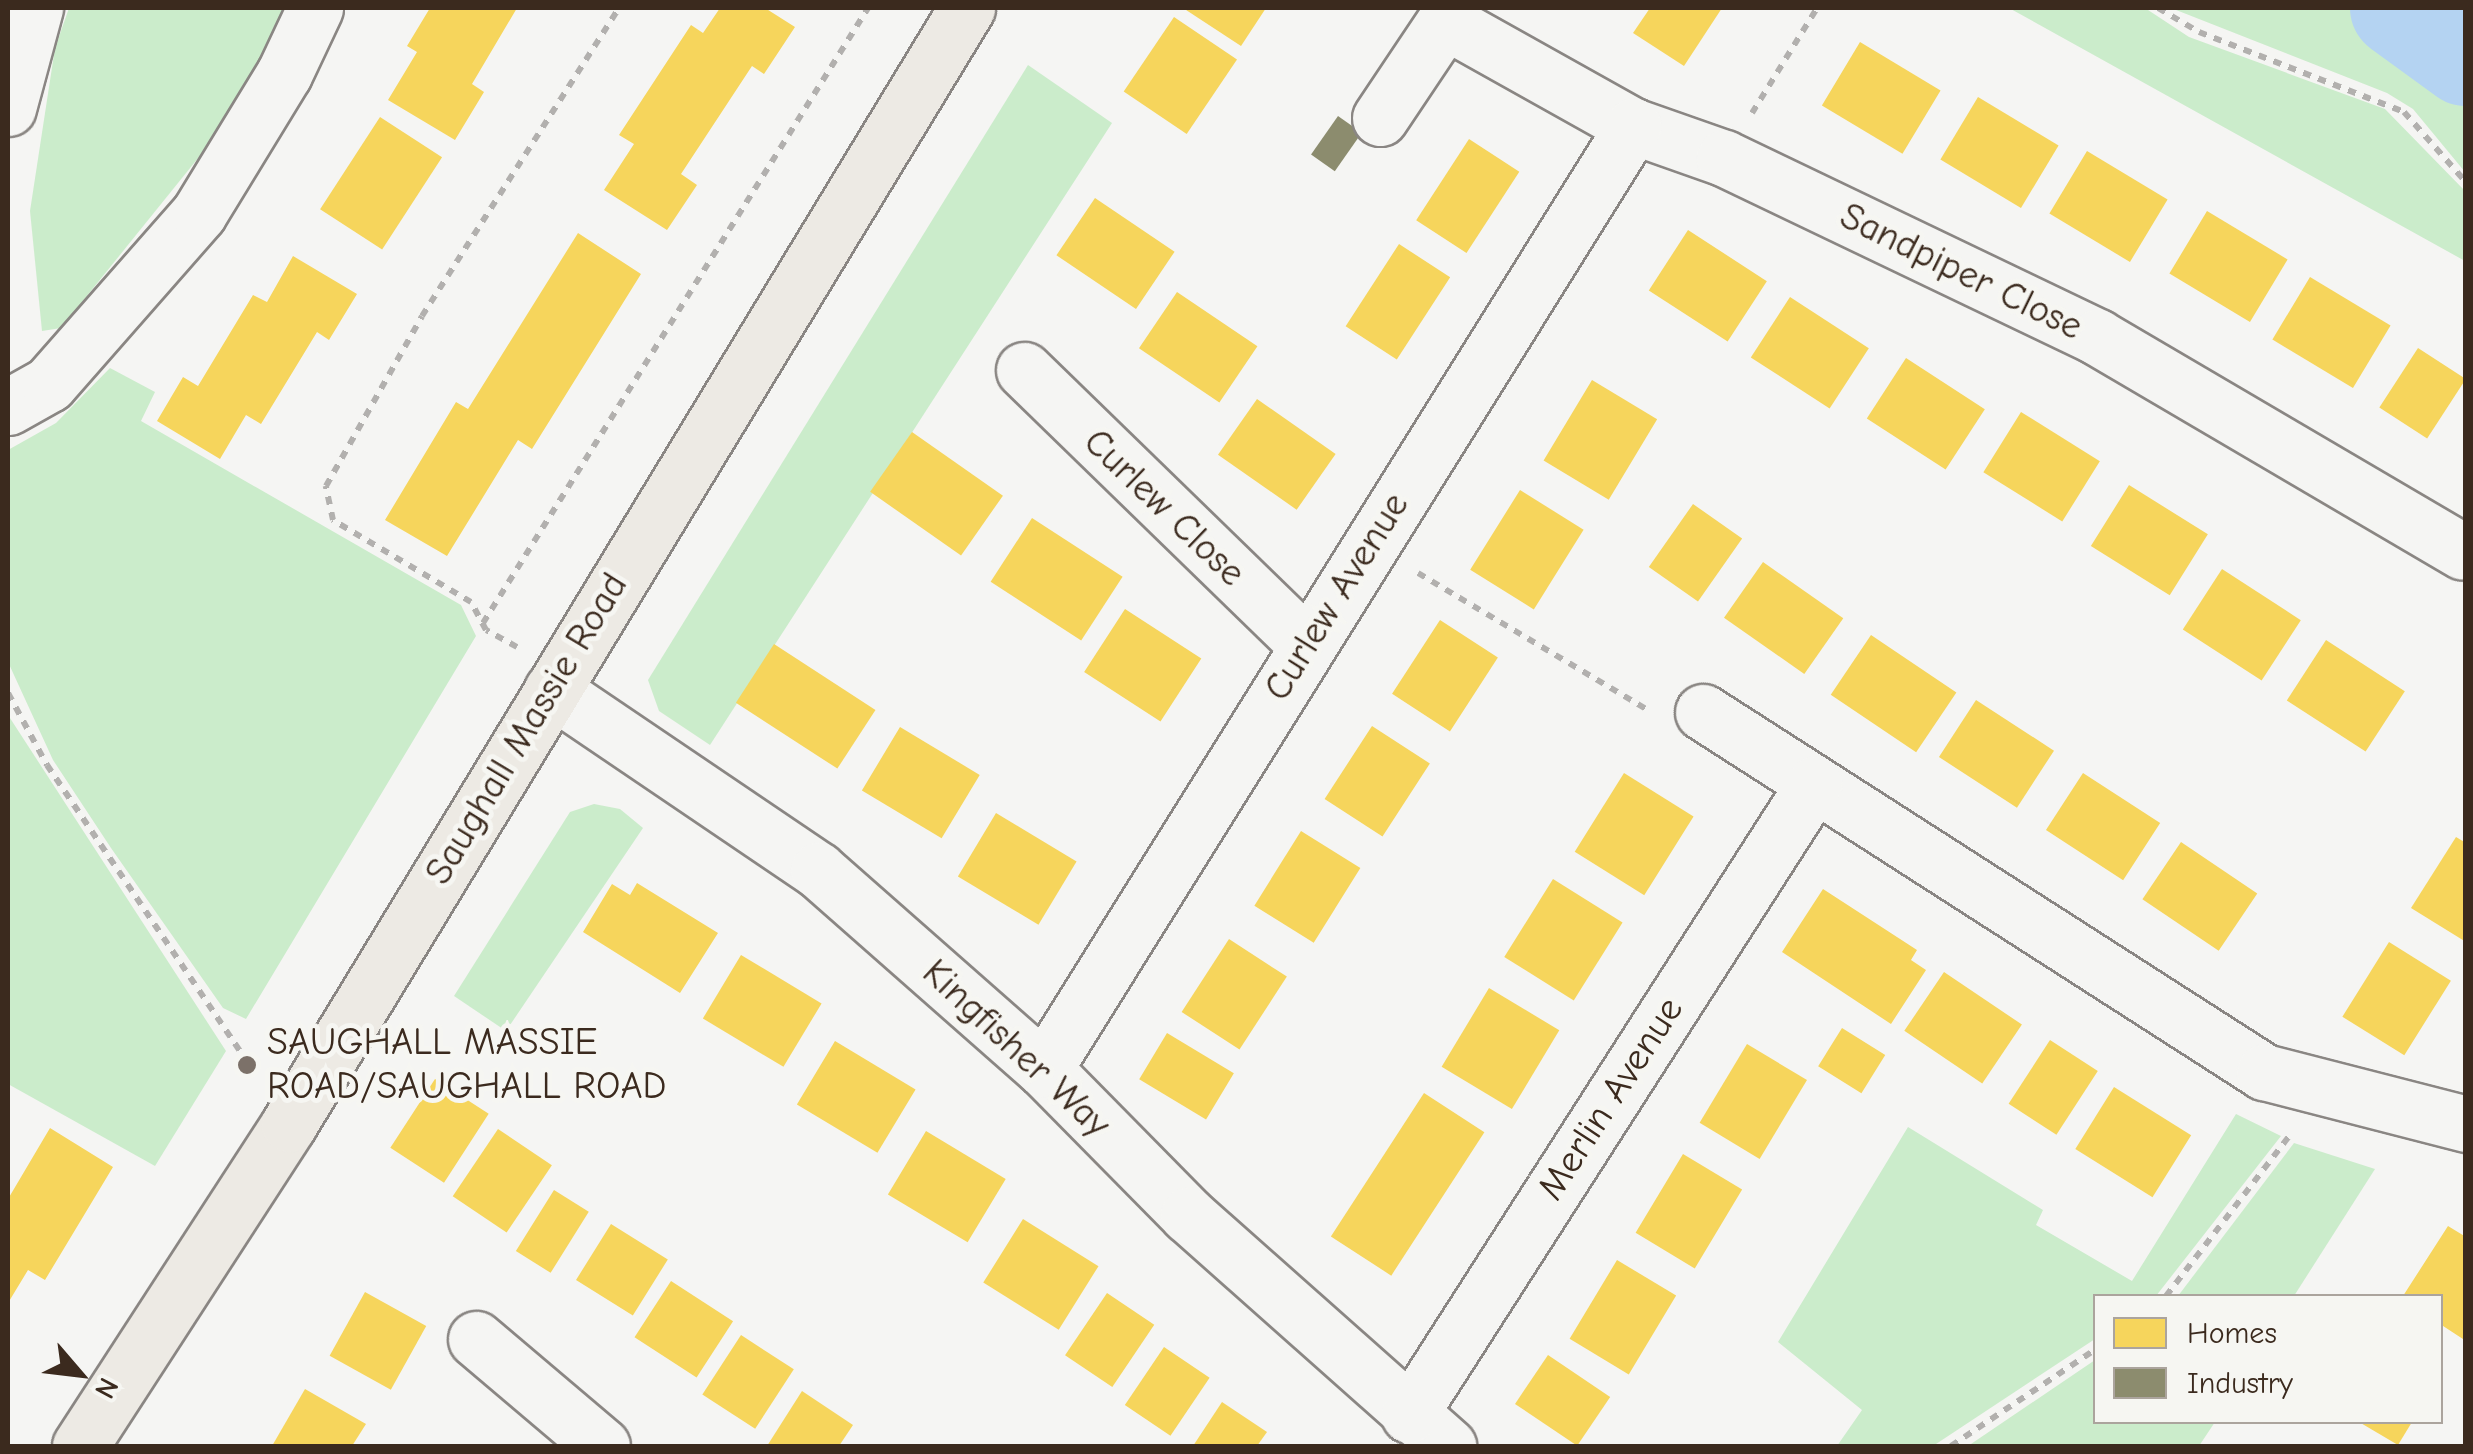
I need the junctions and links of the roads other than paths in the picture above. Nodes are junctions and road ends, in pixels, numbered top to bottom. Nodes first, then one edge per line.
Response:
1 (35, 8) edge
2 (315, 8) edge
3 (967, 8) edge
4 (1449, 14) edge
5 (8, 108) edge
6 (1380, 118) dead end
7 (1633, 126) junction
8 (1024, 370) dead end
9 (11, 388) edge
10 (2463, 552) edge
11 (1307, 645) junction
12 (557, 681) junction
13 (1702, 712) road end
14 (1814, 784) junction
15 (1044, 1069) junction
16 (2466, 1124) edge
17 (476, 1339) dead end
18 (1428, 1431) edge
19 (80, 1446) edge
20 (602, 1446) edge

1 - 5 street
2 - 9 street
3 - 12 main road, Saughall Massie Road
4 - 6 street, Sandpiper Close
4 - 7 street, Sandpiper Close
7 - 10 street, Sandpiper Close
7 - 11 street, Curlew Avenue
8 - 11 street, Curlew Close
11 - 15 street, Curlew Avenue
12 - 15 street, Kingfisher Way
12 - 19 main road, Saughall Massie Road
13 - 14 street
14 - 16 street
14 - 18 street, Merlin Avenue
15 - 18 street, Kingfisher Way
17 - 20 street

